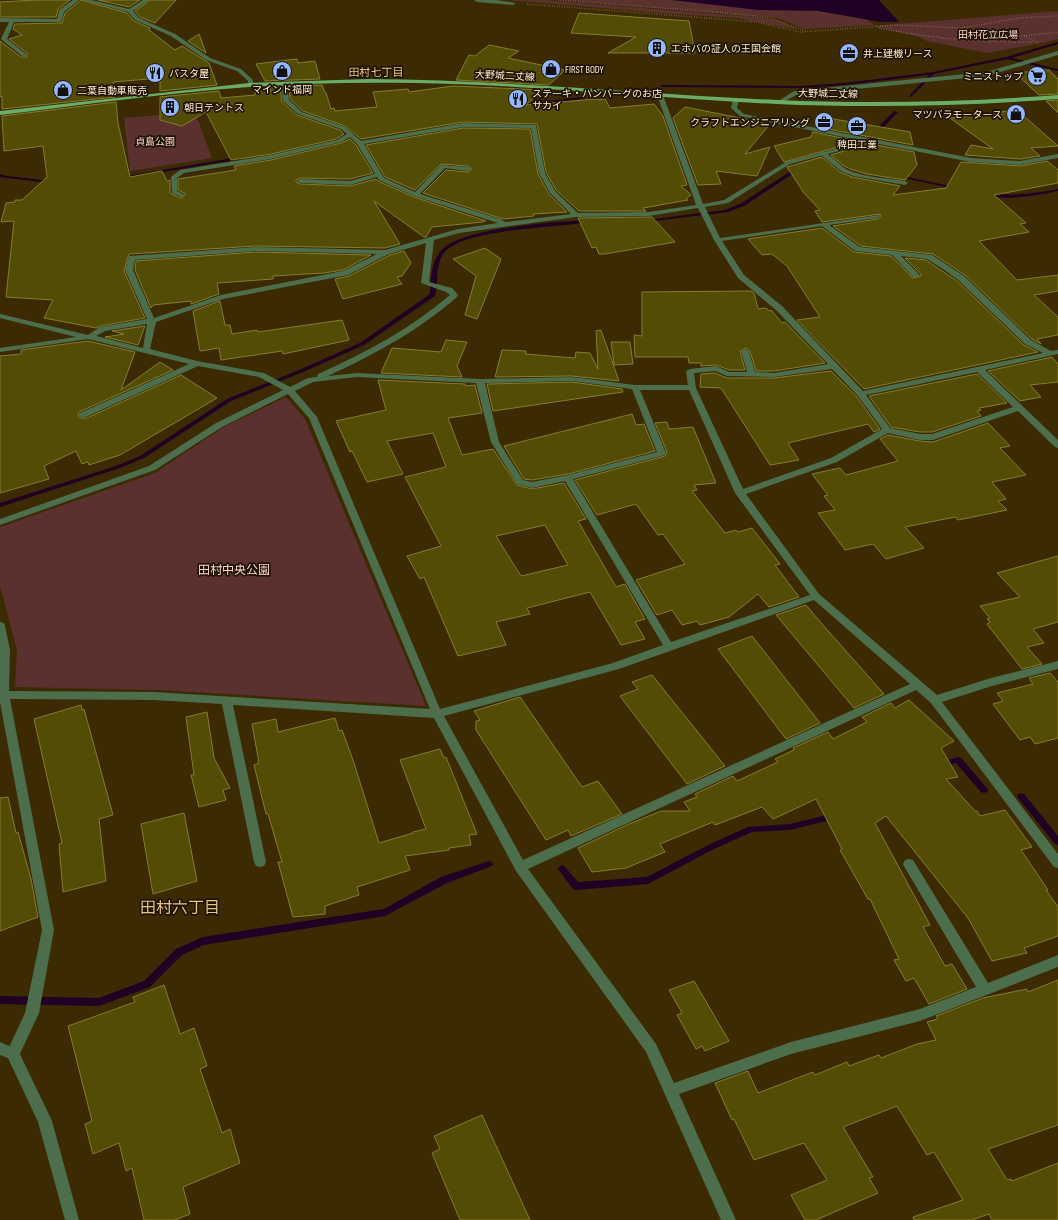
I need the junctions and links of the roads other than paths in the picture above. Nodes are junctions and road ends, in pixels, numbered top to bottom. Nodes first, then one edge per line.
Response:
1 (76, 0) edge
2 (85, 0) edge
3 (112, 0) edge
4 (146, 0) edge
5 (476, 0) edge
6 (513, 3) road end
7 (107, 5) junction
8 (130, 11) junction
9 (0, 20) edge
10 (12, 20) junction
11 (1058, 54) edge
12 (24, 55) dead end
13 (284, 84) junction
14 (250, 85) junction
15 (660, 95) junction
16 (1058, 97) edge
17 (736, 100) junction
18 (780, 102) junction
19 (0, 112) edge
20 (351, 134) junction
21 (857, 137) junction
22 (360, 142) junction
23 (822, 153) junction
24 (1058, 156) edge
25 (468, 169) dead end
26 (378, 175) junction
27 (300, 181) dead end
28 (905, 183) dead end
29 (182, 195) dead end
30 (416, 195) junction
31 (701, 206) junction
32 (576, 215) junction
33 (877, 216) dead end
34 (503, 224) junction
35 (823, 224) junction
36 (430, 240) junction
37 (718, 240) junction
38 (386, 252) junction
39 (894, 253) junction
40 (916, 274) dead end
41 (0, 316) edge
42 (152, 321) junction
43 (89, 337) junction
44 (0, 350) edge
45 (146, 351) junction
46 (745, 351) dead end
47 (1054, 353) edge
48 (197, 363) junction
49 (834, 366) junction
50 (978, 369) junction
51 (752, 375) junction
52 (311, 380) junction
53 (480, 381) junction
54 (635, 387) junction
55 (692, 388) junction
56 (289, 390) junction
57 (861, 394) junction
58 (1019, 408) junction
59 (82, 415) dead end
60 (887, 430) junction
61 (1058, 444) edge
62 (568, 478) junction
63 (740, 492) junction
64 (0, 522) edge
65 (816, 596) junction
66 (0, 626) edge
67 (669, 647) junction
68 (1058, 665) edge
69 (917, 685) junction
70 (2, 695) edge
71 (935, 700) junction
72 (227, 701) junction
73 (437, 714) junction
74 (260, 862) dead end
75 (1058, 863) edge
76 (909, 864) dead end
77 (520, 867) junction
78 (1058, 961) edge
79 (985, 990) junction
80 (0, 1048) edge
81 (13, 1054) junction
82 (670, 1091) junction
83 (72, 1220) edge
84 (729, 1220) edge

1 - 10 street
2 - 7 street
3 - 7 street
4 - 8 street
5 - 6 street
7 - 8 street
8 - 14 street
9 - 10 street
10 - 12 street
11 - 18 street
13 - 14 main road, 大野城二丈線
13 - 15 main road, 大野城二丈線
13 - 20 street
14 - 19 main road, 大野城二丈線
15 - 17 main road, 大野城二丈線
15 - 31 street
16 - 18 main road, 大野城二丈線
17 - 18 main road, 大野城二丈線
17 - 21 street
20 - 22 street
20 - 29 street
21 - 23 street
21 - 24 street
22 - 26 street
22 - 32 street
23 - 28 street
23 - 31 street
25 - 30 street
26 - 27 street
26 - 30 street
30 - 34 street
31 - 32 street
31 - 37 street
32 - 34 street
33 - 35 street
34 - 36 street
35 - 37 street
35 - 39 street
36 - 38 street
36 - 52 street
37 - 49 street
38 - 42 street
38 - 42 street
39 - 40 street
39 - 47 street
41 - 43 street
42 - 43 street
42 - 45 street
43 - 44 street
43 - 45 street
45 - 48 street
46 - 51 street
47 - 50 street
48 - 56 street
48 - 59 street
49 - 51 street
49 - 57 street
50 - 57 street
50 - 58 street
51 - 55 street
52 - 53 street
52 - 56 street
53 - 54 street
53 - 62 street
54 - 55 street
54 - 62 street
55 - 63 street
56 - 64 street
56 - 73 street
57 - 60 street
58 - 60 street
58 - 61 street
60 - 63 street
62 - 67 street
63 - 65 street
65 - 67 street
65 - 69 street
66 - 70 street
67 - 73 street
68 - 71 street
69 - 71 street
69 - 77 street
70 - 72 street
70 - 81 street
71 - 75 street
72 - 73 street
72 - 74 street
73 - 77 street
76 - 79 street
77 - 82 street
78 - 79 street
79 - 82 street
80 - 81 street
81 - 83 street
82 - 84 street

